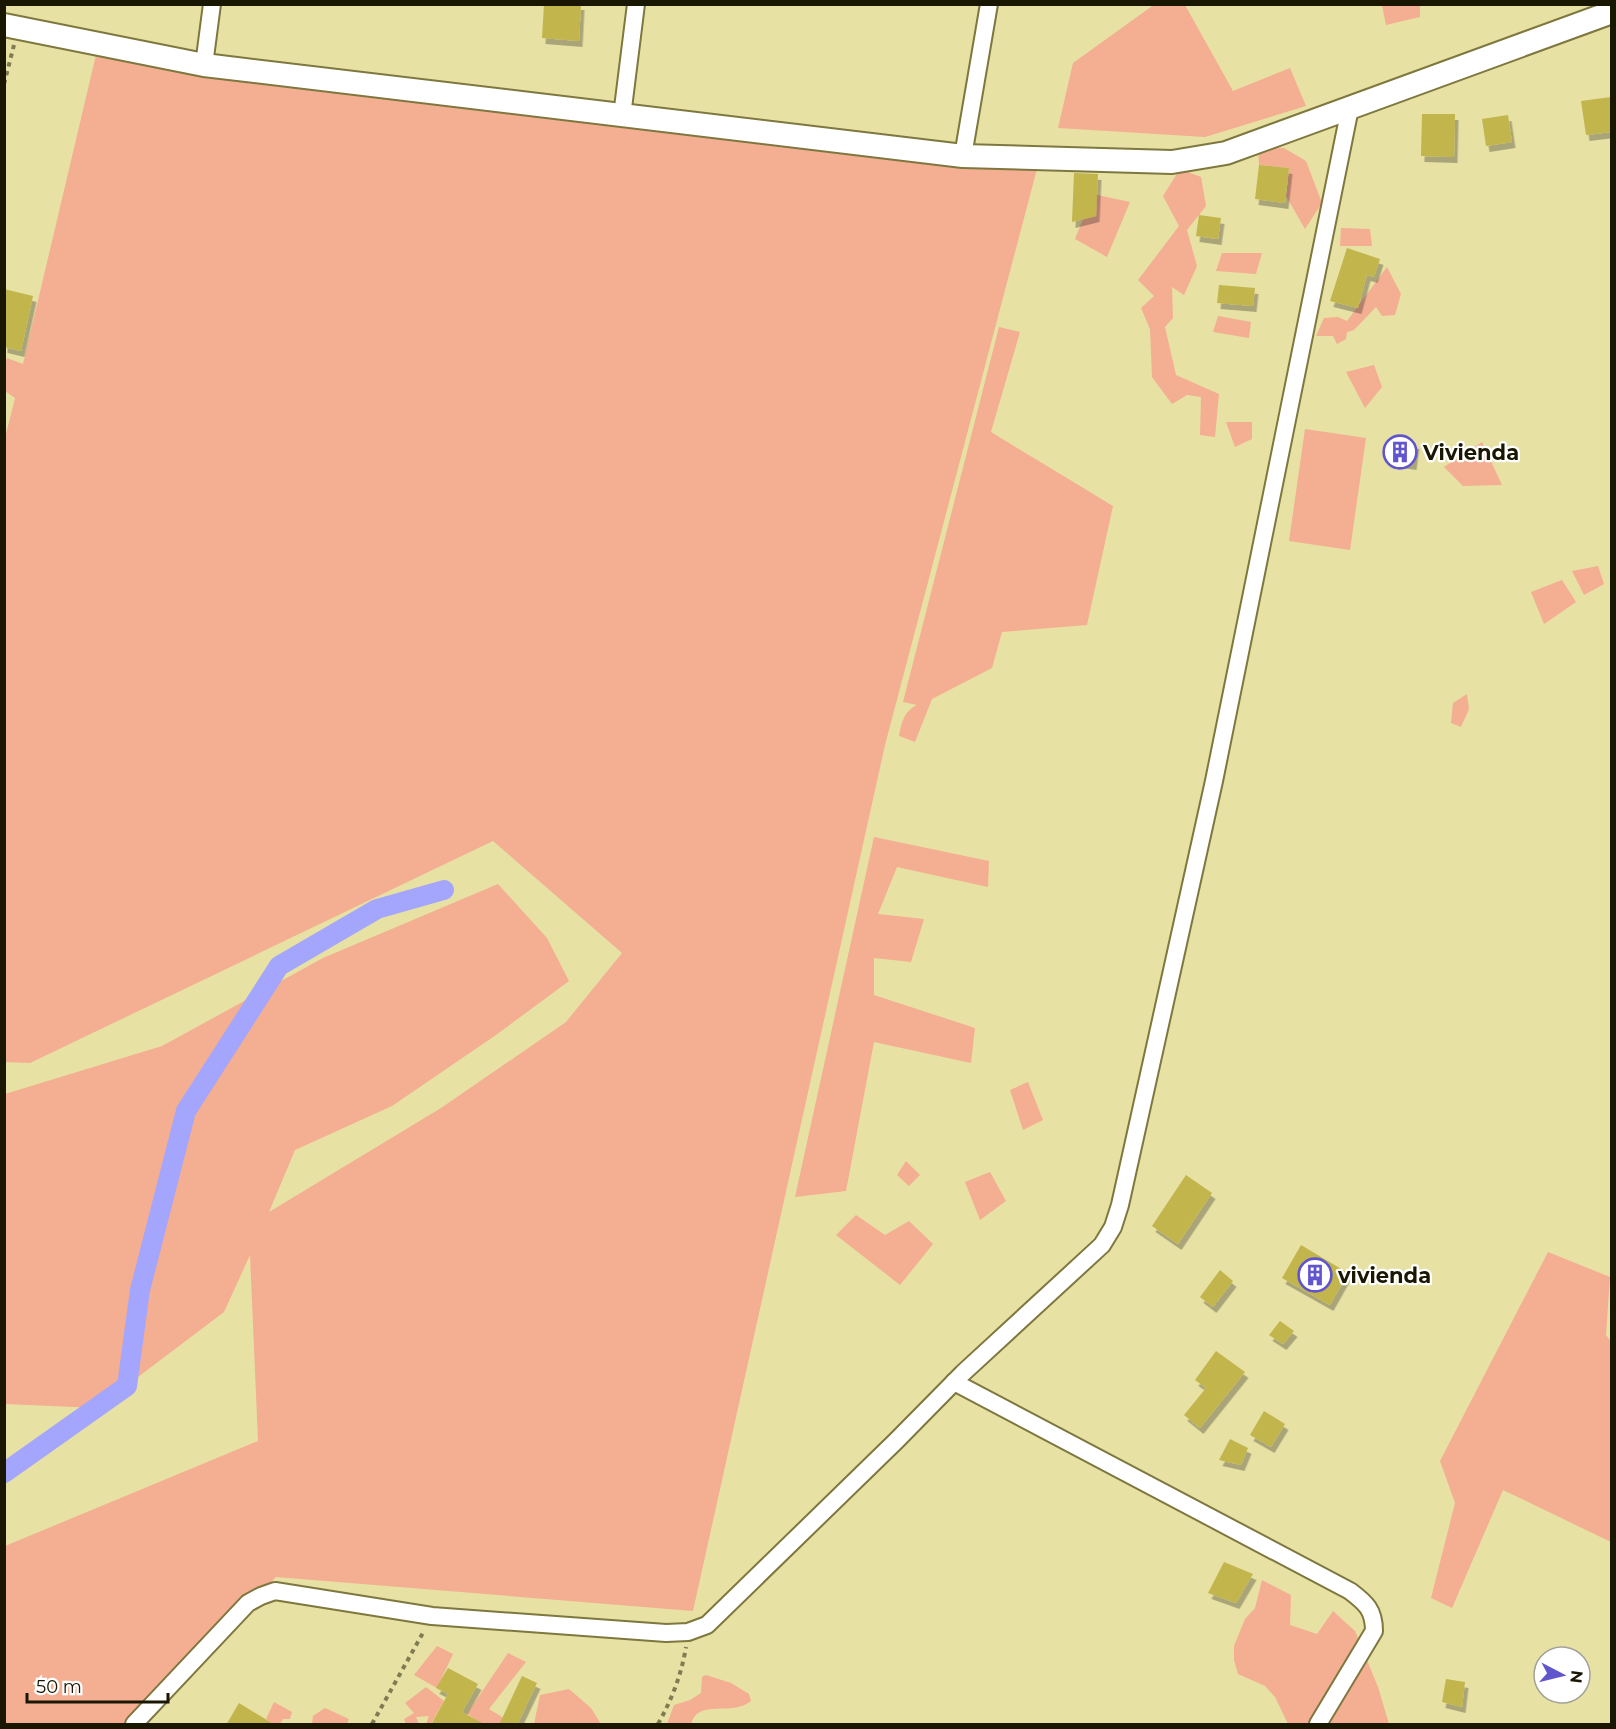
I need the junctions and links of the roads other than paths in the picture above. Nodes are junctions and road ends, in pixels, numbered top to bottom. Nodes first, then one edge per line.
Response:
1 (212, 4) edge
2 (636, 4) edge
3 (989, 4) edge
4 (1611, 12) edge
5 (11, 26) edge
6 (204, 65) junction
7 (1350, 108) junction
8 (622, 116) junction
9 (963, 156) junction
10 (954, 1382) junction
11 (134, 1725) edge
12 (1318, 1725) edge

1 - 6 street
2 - 8 street
3 - 9 street
4 - 7 street
5 - 6 street
6 - 8 street
7 - 9 street
7 - 10 street
8 - 9 street
10 - 11 street
10 - 12 street

